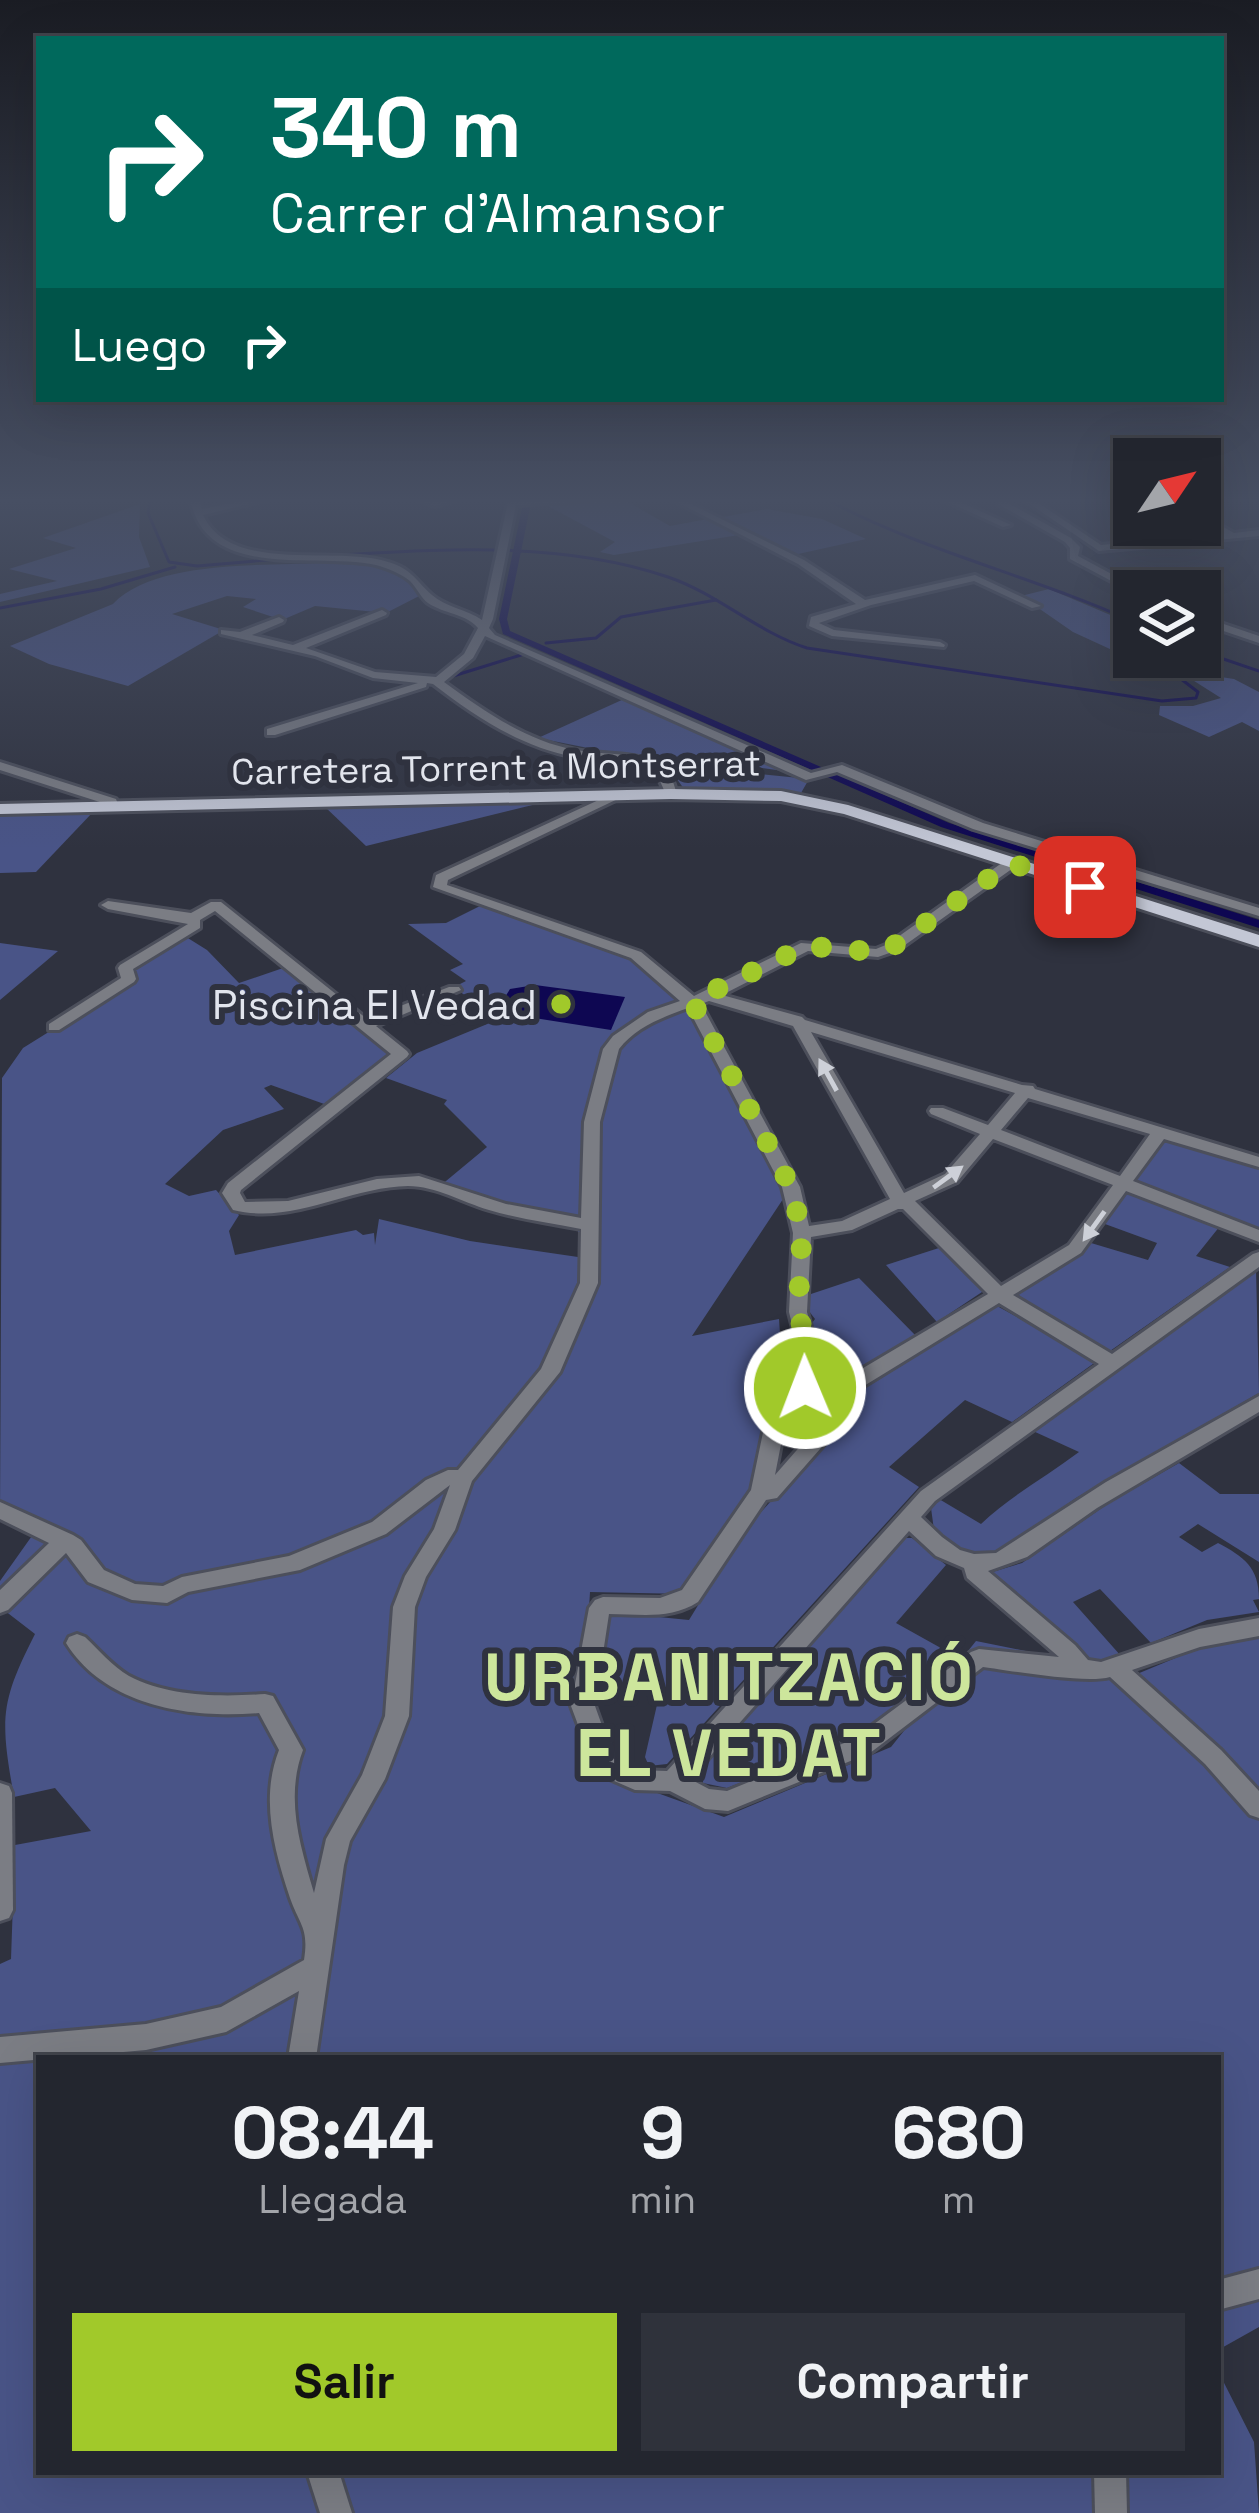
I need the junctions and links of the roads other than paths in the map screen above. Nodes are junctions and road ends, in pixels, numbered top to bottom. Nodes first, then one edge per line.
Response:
1 (376, 615) edge
2 (467, 615) edge
3 (489, 615) edge
4 (828, 615) edge
5 (279, 620) dead end
6 (1221, 626) edge
7 (481, 630) junction
8 (225, 632) dead end
9 (243, 635) junction
10 (1259, 640) edge
11 (940, 645) dead end
12 (295, 648) junction
13 (434, 681) junction
14 (271, 732) dead end
15 (0, 766) edge
16 (671, 794) junction
17 (620, 795) junction
18 (112, 807) junction
19 (0, 809) edge
20 (1011, 863) junction
21 (108, 905) dead end
22 (1259, 912) edge
23 (193, 918) junction
24 (1259, 941) edge
25 (454, 989) dead end
26 (700, 999) junction
27 (797, 1020) junction
28 (367, 1024) junction
29 (54, 1028) dead end
30 (1027, 1089) junction
31 (938, 1111) dead end
32 (994, 1131) junction
33 (1161, 1131) junction
34 (1259, 1162) edge
35 (1124, 1184) junction
36 (904, 1203) junction
37 (587, 1225) junction
38 (802, 1233) junction
39 (1259, 1236) edge
40 (1259, 1258) edge
41 (1001, 1296) junction
42 (1112, 1363) junction
43 (817, 1385) junction
44 (1259, 1403) edge
45 (776, 1423) junction
46 (463, 1478) junction
47 (761, 1491) junction
48 (0, 1510) edge
49 (909, 1519) junction
50 (65, 1541) junction
51 (975, 1562) junction
52 (0, 1604) edge
53 (1259, 1627) edge
54 (76, 1643) dead end
55 (1115, 1668) junction
56 (1082, 1670) junction
57 (673, 1781) junction
58 (0, 1793) edge
59 (1259, 1808) edge
60 (0, 1910) edge
61 (322, 1936) junction
62 (317, 1966) junction
63 (0, 2050) edge
64 (302, 2055) edge
65 (1259, 2284) edge
66 (1221, 2294) edge
67 (324, 2475) edge
68 (1110, 2475) edge
69 (336, 2513) edge
70 (1111, 2513) edge

1 - 12 street
2 - 7 street
3 - 7 street
4 - 11 street
5 - 9 street
6 - 10 street
7 - 13 street
7 - 22 street
8 - 9 street
9 - 12 street
12 - 13 street
13 - 14 street
13 - 16 street
15 - 18 street
16 - 17 main road, Carretera Torrent a Montserrat
16 - 20 main road, Carretera Torrent a Montserrat
17 - 18 main road, Carretera Torrent a Montserrat
17 - 26 street
18 - 19 main road, Carretera Torrent a Montserrat
20 - 24 main road, Carretera Torrent a Montserrat
20 - 26 street
21 - 23 street
23 - 28 street
23 - 29 street
25 - 28 street
26 - 27 street
26 - 37 street
26 - 38 street
27 - 30 street
36 -> 27 street
28 - 37 street
30 - 32 street
30 - 33 street
31 - 32 street
32 - 35 street
36 -> 32 street
33 - 34 street
33 - 35 street
35 - 39 street
35 -> 41 street
36 - 38 street
36 - 41 street
37 - 46 street
38 - 43 street
40 - 42 street
41 - 42 street
41 - 43 street
42 - 49 street
43 - 45 street
44 - 51 street
45 - 47 street
45 - 47 street
46 - 50 street
46 - 61 street
47 - 57 street
48 - 50 street
49 - 51 street
49 - 57 street
50 - 52 street
51 - 56 street
53 - 55 street
54 - 61 street
55 - 56 street
55 - 59 street
56 - 57 street
58 - 60 street
61 - 62 street
62 - 63 street
62 - 64 street
65 - 66 street
67 - 69 street
68 - 70 street

